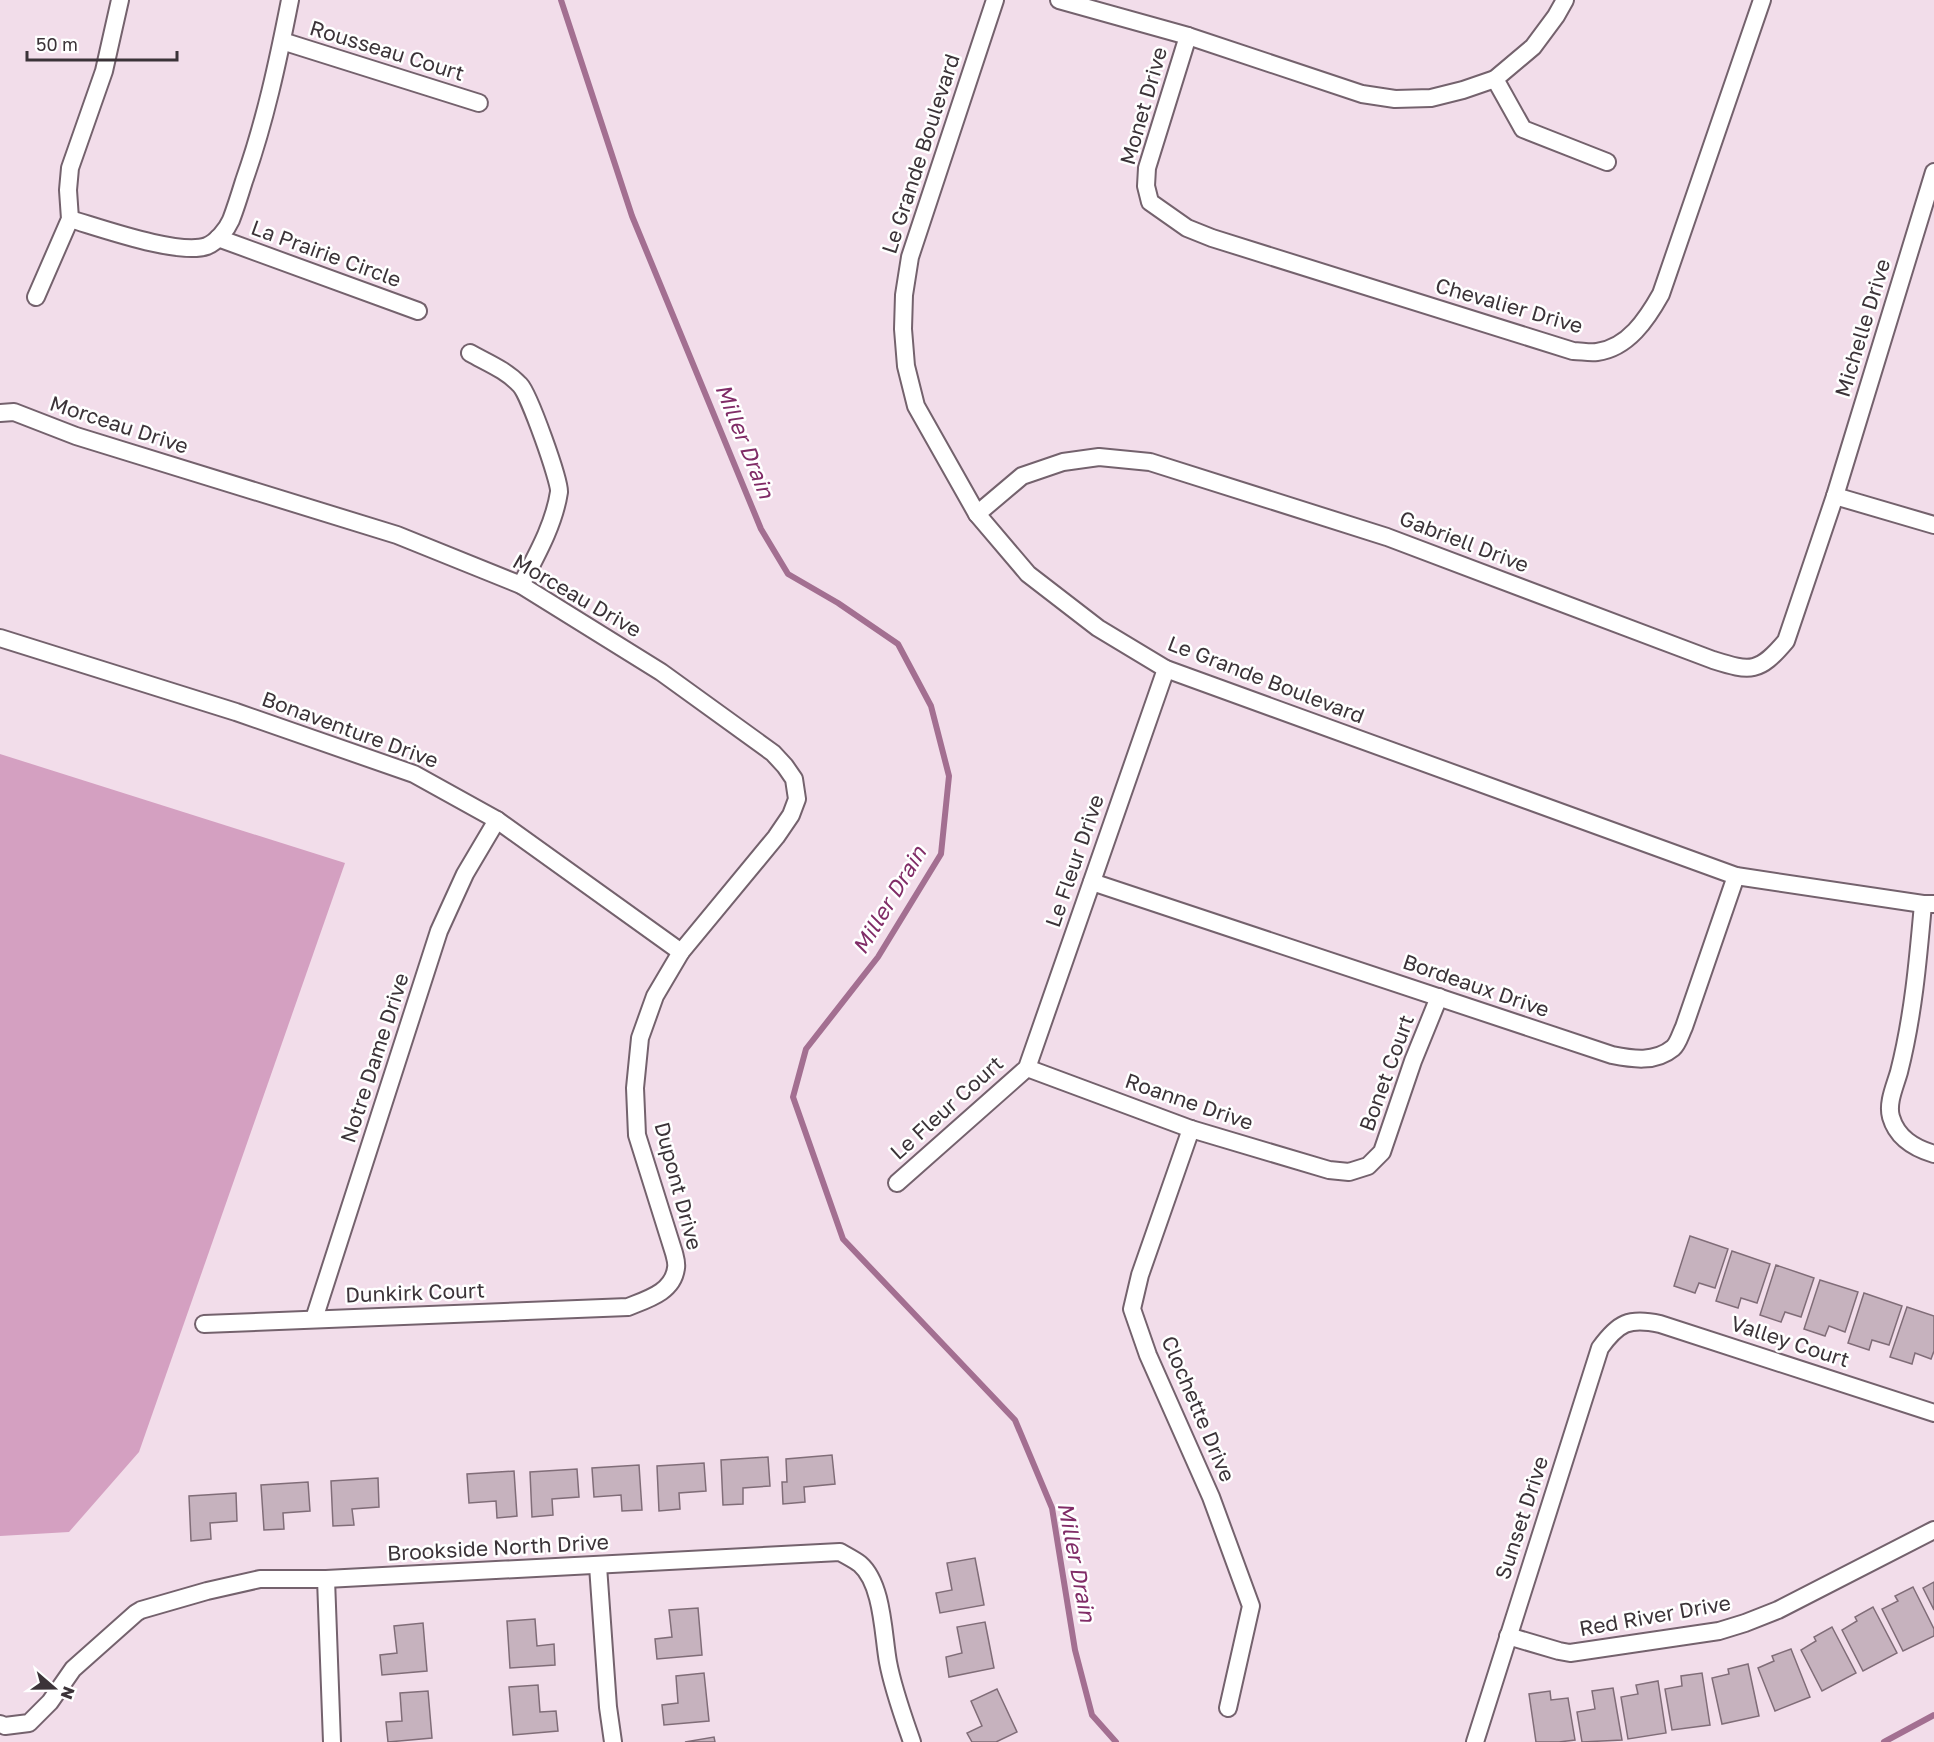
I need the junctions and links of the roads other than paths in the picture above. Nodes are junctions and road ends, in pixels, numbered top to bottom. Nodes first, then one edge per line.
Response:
1 (120, 0) edge
2 (290, 0) edge
3 (995, 0) edge
4 (1059, 0) edge
5 (1565, 0) edge
6 (1762, 0) edge
7 (1188, 36) junction
8 (282, 41) junction
9 (1496, 79) junction
10 (479, 103) dead end
11 (1607, 162) dead end
12 (1934, 172) edge
13 (1167, 215) joint
14 (70, 219) junction
15 (218, 238) junction
16 (36, 297) dead end
17 (418, 311) dead end
18 (471, 354) dead end
19 (0, 413) edge
20 (1835, 496) junction
21 (977, 514) junction
22 (1934, 525) edge
23 (521, 585) junction
24 (0, 638) edge
25 (1166, 669) junction
26 (497, 820) junction
27 (1736, 876) junction
28 (1092, 882) junction
29 (1928, 904) edge
30 (681, 952) junction
31 (1439, 997) junction
32 (1027, 1068) junction
33 (1191, 1129) junction
34 (1934, 1154) edge
35 (1340, 1171) joint
36 (897, 1183) dead end
37 (628, 1307) joint
38 (314, 1319) junction
39 (1631, 1322) joint
40 (204, 1324) dead end
41 (1934, 1413) edge
42 (1934, 1530) edge
43 (598, 1566) junction
44 (326, 1579) junction
45 (1508, 1636) junction
46 (1228, 1708) dead end
47 (0, 1724) edge
48 (332, 1742) edge
49 (614, 1742) edge
50 (912, 1742) edge
51 (1475, 1742) edge

1 - 14 street
2 - 8 street
3 - 21 street, Le Grande Boulevard
4 - 7 street
5 - 9 street
6 - 13 street, Chevalier Drive
7 - 9 street
7 - 13 street, Monet Drive
8 - 10 street, Rousseau Court
8 - 15 street
9 - 11 street
12 - 20 street, Michelle Drive
14 - 15 street
14 - 16 street
15 - 17 street, La Prairie Circle
18 - 23 street
19 - 23 street, Morceau Drive
20 - 21 street, Gabriell Drive
20 - 22 street
21 - 25 street, Le Grande Boulevard
23 - 30 street, Morceau Drive
24 - 26 street, Bonaventure Drive
25 - 27 street, Le Grande Boulevard
25 - 28 street, Le Fleur Drive
26 - 30 street, Bonaventure Drive
26 - 38 street, Notre Dame Drive
27 - 29 street, Le Grande Boulevard
27 - 31 street, Bordeaux Drive
28 - 31 street, Bordeaux Drive
28 - 32 street, Le Fleur Drive
29 - 34 street
30 - 37 street, Dupont Drive
31 - 35 street, Bonet Court
32 - 33 street, Roanne Drive
32 - 36 street, Le Fleur Court
33 - 35 street, Roanne Drive
33 - 46 street, Clochette Drive
37 - 38 street, Dunkirk Court
38 - 40 street, Dunkirk Court
39 - 41 street, Valley Court
39 - 45 street, Sunset Drive
42 - 45 street, Red River Drive
43 - 44 street, Brookside North Drive
43 - 49 street
43 - 50 street, Brookside North Drive
44 - 47 street, Brookside North Drive
44 - 48 street
45 - 51 street, Sunset Drive

